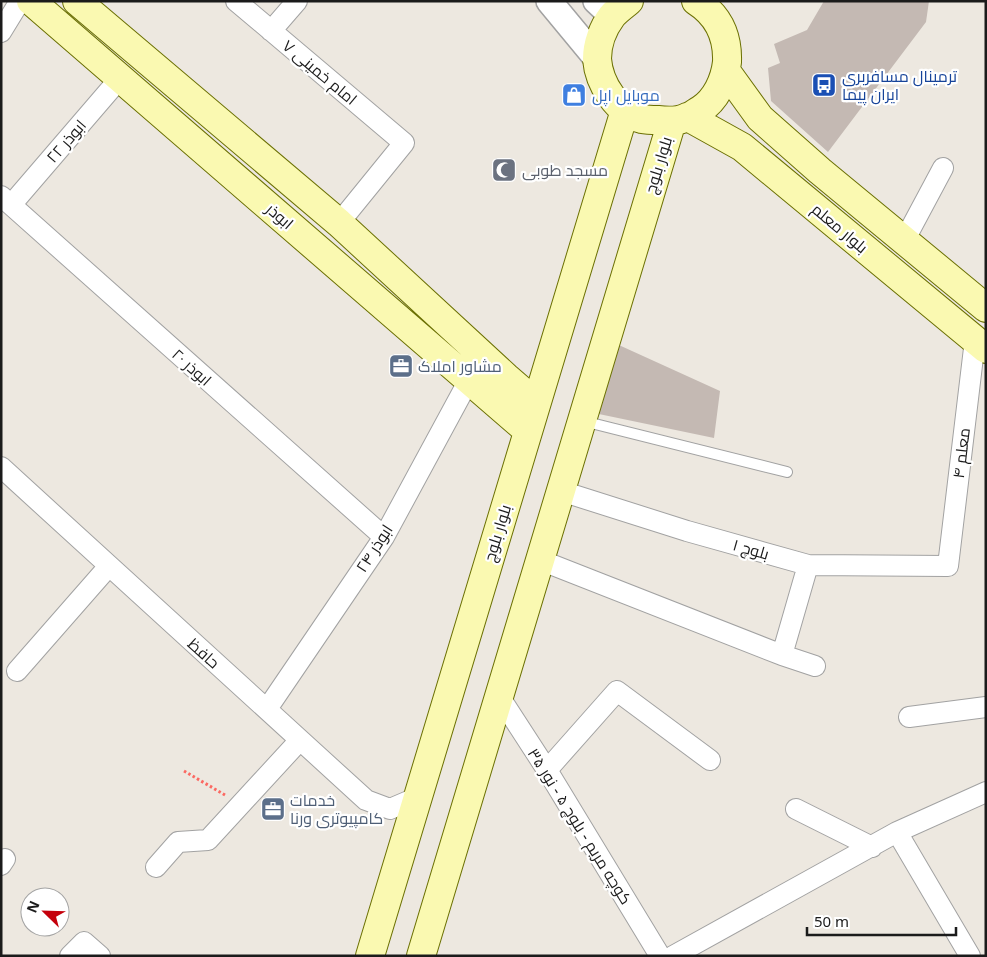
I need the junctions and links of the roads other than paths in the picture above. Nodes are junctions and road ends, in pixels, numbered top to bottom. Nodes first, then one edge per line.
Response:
1 (20, 1) edge
2 (31, 1) edge
3 (77, 1) edge
4 (236, 1) edge
5 (297, 1) edge
6 (549, 1) edge
7 (696, 1) edge
8 (612, 6) edge
9 (721, 14) edge
10 (271, 31) junction
11 (1, 32) edge
12 (598, 59) junction
13 (726, 71) junction
14 (121, 78) junction
15 (625, 110) junction
16 (680, 119) junction
17 (943, 168) dead end
18 (6, 201) edge
19 (339, 223) junction
20 (904, 241) junction
21 (986, 308) edge
22 (980, 344) edge
23 (469, 380) junction
24 (536, 403) junction
25 (582, 420) junction
26 (528, 431) junction
27 (1, 467) edge
28 (787, 472) dead end
29 (561, 491) junction
30 (384, 537) junction
31 (540, 560) junction
32 (808, 565) junction
33 (109, 566) junction
34 (948, 566) joint
35 (782, 655) junction
36 (815, 666) dead end
37 (16, 671) dead end
38 (499, 696) junction
39 (986, 707) edge
40 (267, 710) junction
41 (909, 717) dead end
42 (300, 740) junction
43 (710, 760) dead end
44 (547, 770) junction
45 (986, 792) edge
46 (418, 797) junction
47 (796, 809) dead end
48 (897, 832) junction
49 (872, 847) junction
50 (156, 867) dead end
51 (70, 956) edge
52 (100, 956) edge
53 (370, 956) edge
54 (422, 956) edge
55 (660, 956) edge
56 (673, 956) edge
57 (970, 956) edge

1 - 11 street
2 - 14 main road, ابوذر
3 - 19 main road, ابوذر
4 - 10 street, امام خمینی ۷
5 - 10 street
6 - 12 street
7 - 9 main road
8 - 12 main road
9 - 13 main road
10 - 19 street, امام خمینی ۷
12 - 15 main road
13 - 16 main road
13 - 20 main road, بلوار معلم
14 - 18 street, ابوذر ۲۲
14 - 23 main road, ابوذر
15 - 16 main road
15 - 24 main road, بلوار بلوچ
16 - 22 main road, بلوار معلم
16 - 25 main road, بلوار بلوچ
17 - 20 street
18 - 30 street, ابوذر ۲۰
19 - 24 main road, ابوذر
20 - 21 main road, بلوار معلم
22 - 34 street, معلم ۴
23 - 26 main road, ابوذر
23 - 30 street, ابوذر ۲۴
24 - 26 main road, بلوار بلوچ
25 - 28 lane
25 - 29 main road, بلوار بلوچ
26 - 46 main road, بلوار بلوچ
27 - 33 street, حافظ
29 - 31 main road, بلوار بلوچ
29 - 32 street, بلوچ ۱
30 - 40 street, ابوذر ۲۴
31 - 35 street
31 - 38 main road, بلوار بلوچ
32 - 34 street, بلوچ ۱
32 - 35 street
33 - 37 street
33 - 40 street, حافظ
35 - 36 street
38 - 44 street, کوچه مریم - بلوچ ۵ - نور ۳۵
38 - 54 main road, بلوار بلوچ
39 - 41 street
40 - 42 street, حافظ
42 - 46 street, حافظ
42 - 50 street
43 - 44 street
44 - 55 street, کوچه مریم - بلوچ ۵ - نور ۳۵
45 - 48 street
46 - 53 main road, بلوار بلوچ
47 - 49 street
48 - 49 street
48 - 57 street
49 - 56 street
51 - 52 street

